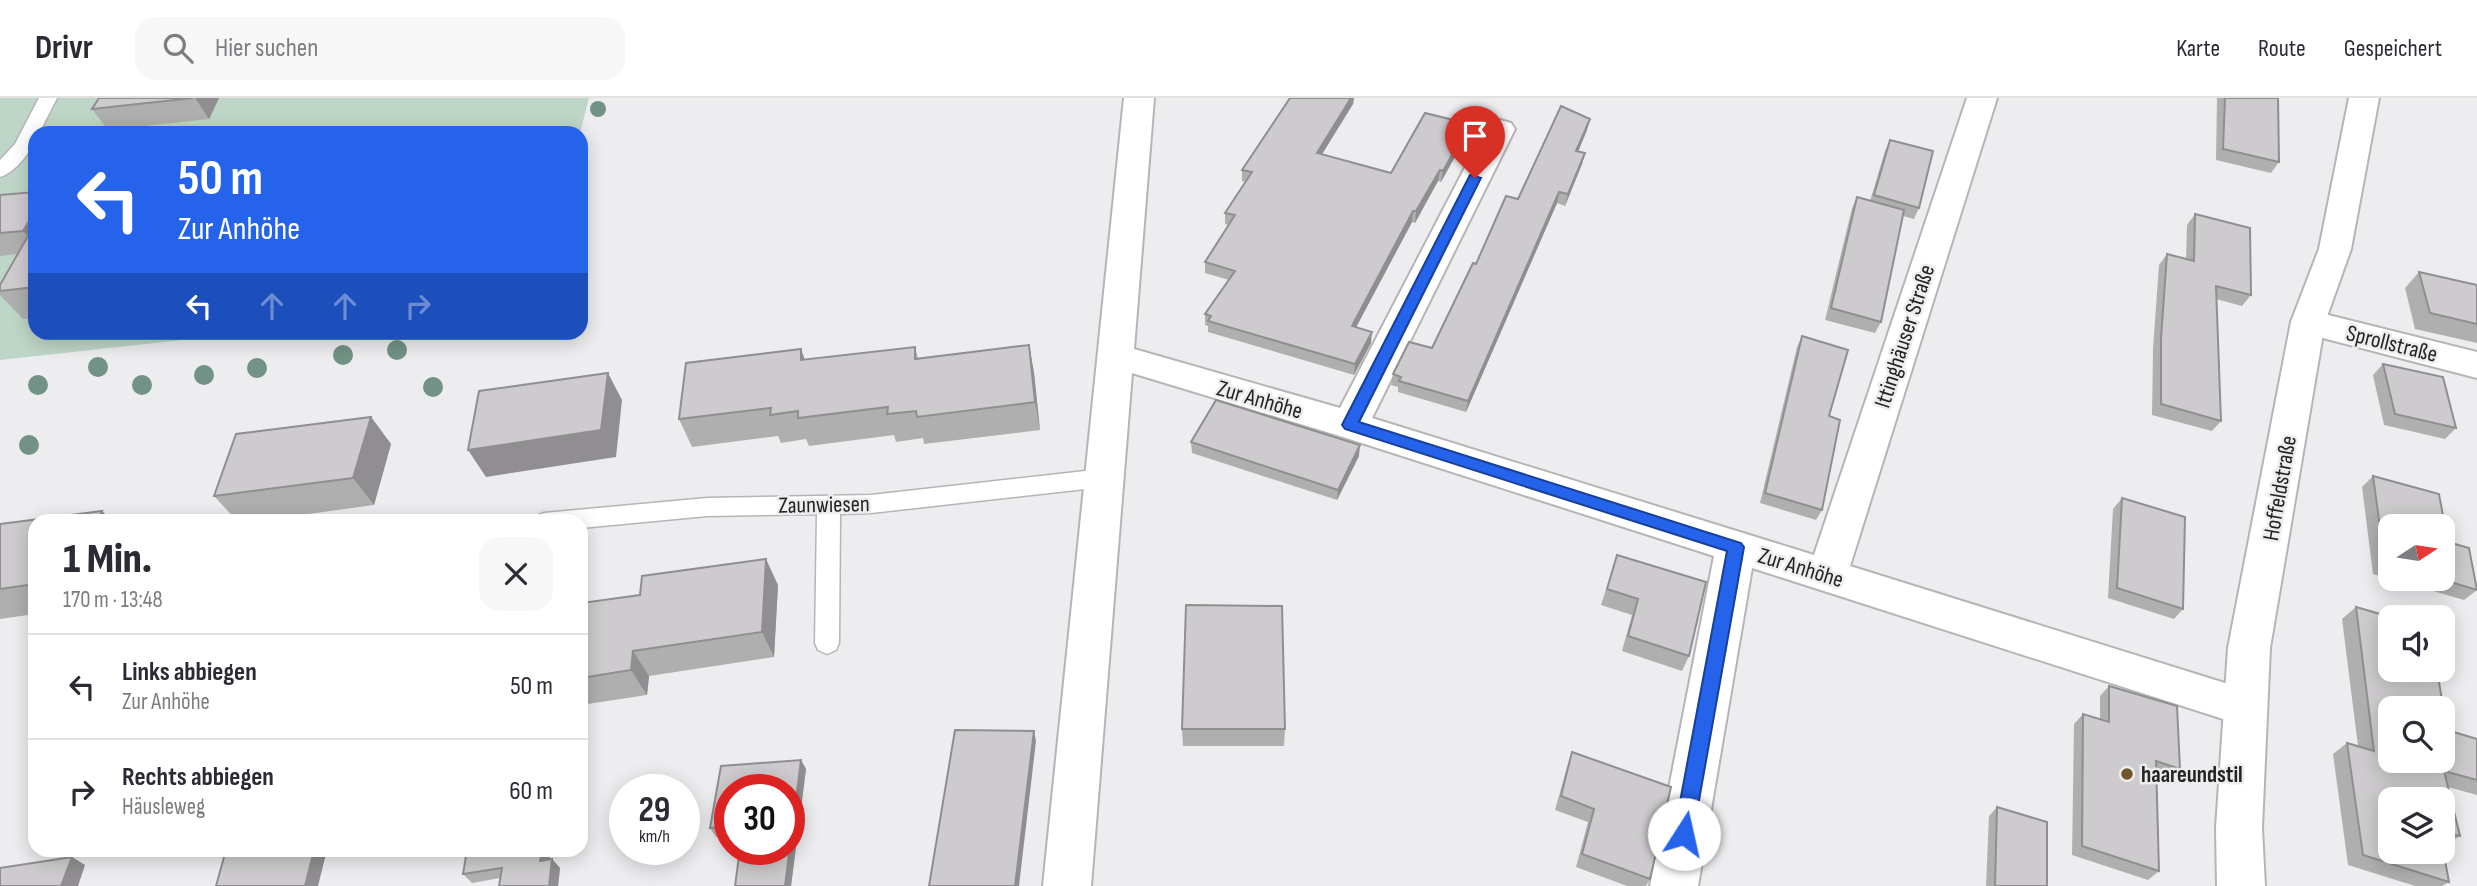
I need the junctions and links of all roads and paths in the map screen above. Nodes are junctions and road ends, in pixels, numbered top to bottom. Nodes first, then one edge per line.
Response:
1 (48, 98) edge
2 (1139, 98) edge
3 (1982, 98) edge
4 (2364, 98) edge
5 (34, 126) edge
6 (1500, 128) dead end
7 (28, 137) edge
8 (0, 171) edge
9 (2308, 322) junction
10 (1116, 356) junction
11 (2477, 365) edge
12 (1350, 425) junction
13 (1104, 478) junction
14 (829, 505) junction
15 (588, 518) edge
16 (1736, 547) junction
17 (1827, 575) junction
18 (827, 643) dead end
19 (2245, 707) junction
20 (1067, 886) edge
21 (1674, 886) edge
22 (2241, 886) edge

1 - 5 lane
2 - 10 street
3 - 17 street, Ittinghäuser Straße
4 - 9 street, Hoffeldstraße
6 - 12 street
7 - 8 lane
9 - 11 street, Sprollstraße
9 - 19 street, Hoffeldstraße
10 - 12 street, Zur Anhöhe
10 - 13 street
12 - 16 street, Zur Anhöhe
13 - 14 lane, Zaunwiesen
13 - 20 street
14 - 15 lane, Zaunwiesen
14 - 18 lane
16 - 17 street, Zur Anhöhe
16 - 21 street
17 - 19 street, Zur Anhöhe
19 - 22 street, Hoffeldstraße

